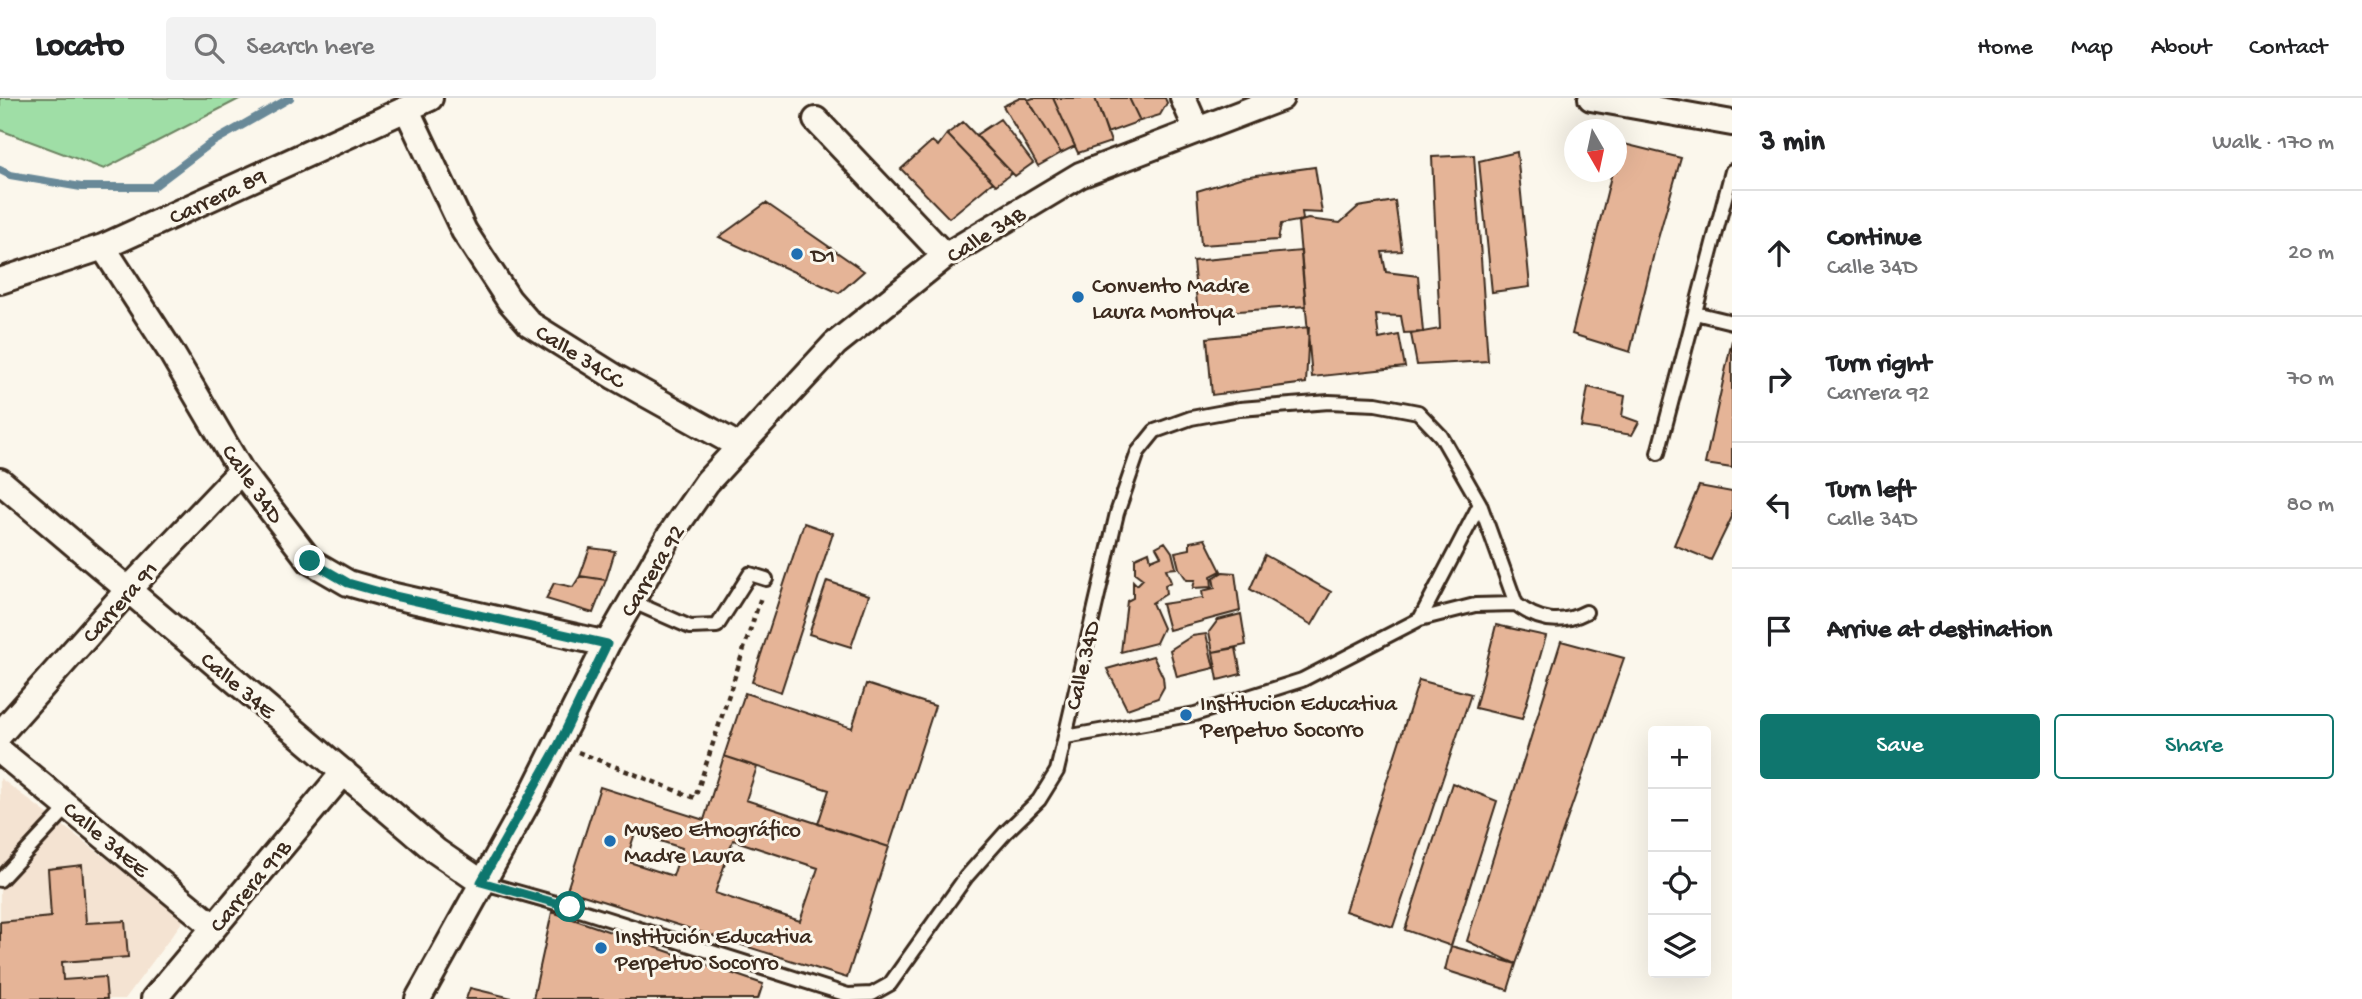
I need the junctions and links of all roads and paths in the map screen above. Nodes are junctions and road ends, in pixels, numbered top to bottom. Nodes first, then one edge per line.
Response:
1 (430, 98) edge
2 (1183, 98) edge
3 (1281, 98) edge
4 (1591, 98) edge
5 (407, 110) junction
6 (816, 120) dead end
7 (1732, 122) edge
8 (1197, 130) junction
9 (1732, 171) edge
10 (103, 247) junction
11 (945, 257) junction
12 (0, 281) edge
13 (1695, 313) junction
14 (1732, 322) edge
15 (739, 446) junction
16 (1658, 453) dead end
17 (241, 471) junction
18 (0, 481) edge
19 (1480, 504) junction
20 (766, 579) joint
21 (128, 590) junction
22 (631, 601) junction
23 (1516, 604) junction
24 (1586, 612) dead end
25 (1420, 619) junction
26 (607, 644) junction
27 (0, 734) edge
28 (1066, 737) junction
29 (559, 744) junction
30 (0, 751) edge
31 (344, 772) junction
32 (69, 806) junction
33 (0, 880) edge
34 (481, 882) junction
35 (214, 926) junction
36 (154, 999) edge
37 (418, 999) edge

1 - 5 street, Carrera 89
2 - 8 street
3 - 8 street, Calle 34B
4 - 7 street
5 - 10 street, Carrera 89
5 - 15 street, Calle 34CC
6 - 11 street
8 - 11 street, Calle 34B
9 - 13 lane
10 - 12 street, Carrera 89
10 - 17 street, Calle 34D
11 - 15 street, Calle 34B
13 - 14 lane
13 - 16 lane
15 - 22 street, Carrera 92
17 - 21 street, Carrera 91
17 - 26 street, Calle 34D
18 - 21 street, Calle 34E
19 - 23 lane, Calle 34D
19 - 25 lane
19 - 28 lane, Calle 34D
20 - 22 lane
20 - 29 path
21 - 27 street, Carrera 91
21 - 31 street, Calle 34E
22 - 26 street, Carrera 92
23 - 24 lane
23 - 25 lane
25 - 28 lane
26 - 29 street, Carrera 92
28 - 34 lane, Calle 34D
29 - 34 street, Carrera 92
30 - 32 street, Calle 34EE
31 - 34 street, Calle 34E
31 - 35 street, Carrera 91B
32 - 33 lane
32 - 35 street, Calle 34EE
34 - 37 street, Carrera 92
35 - 36 street, Carrera 91B

